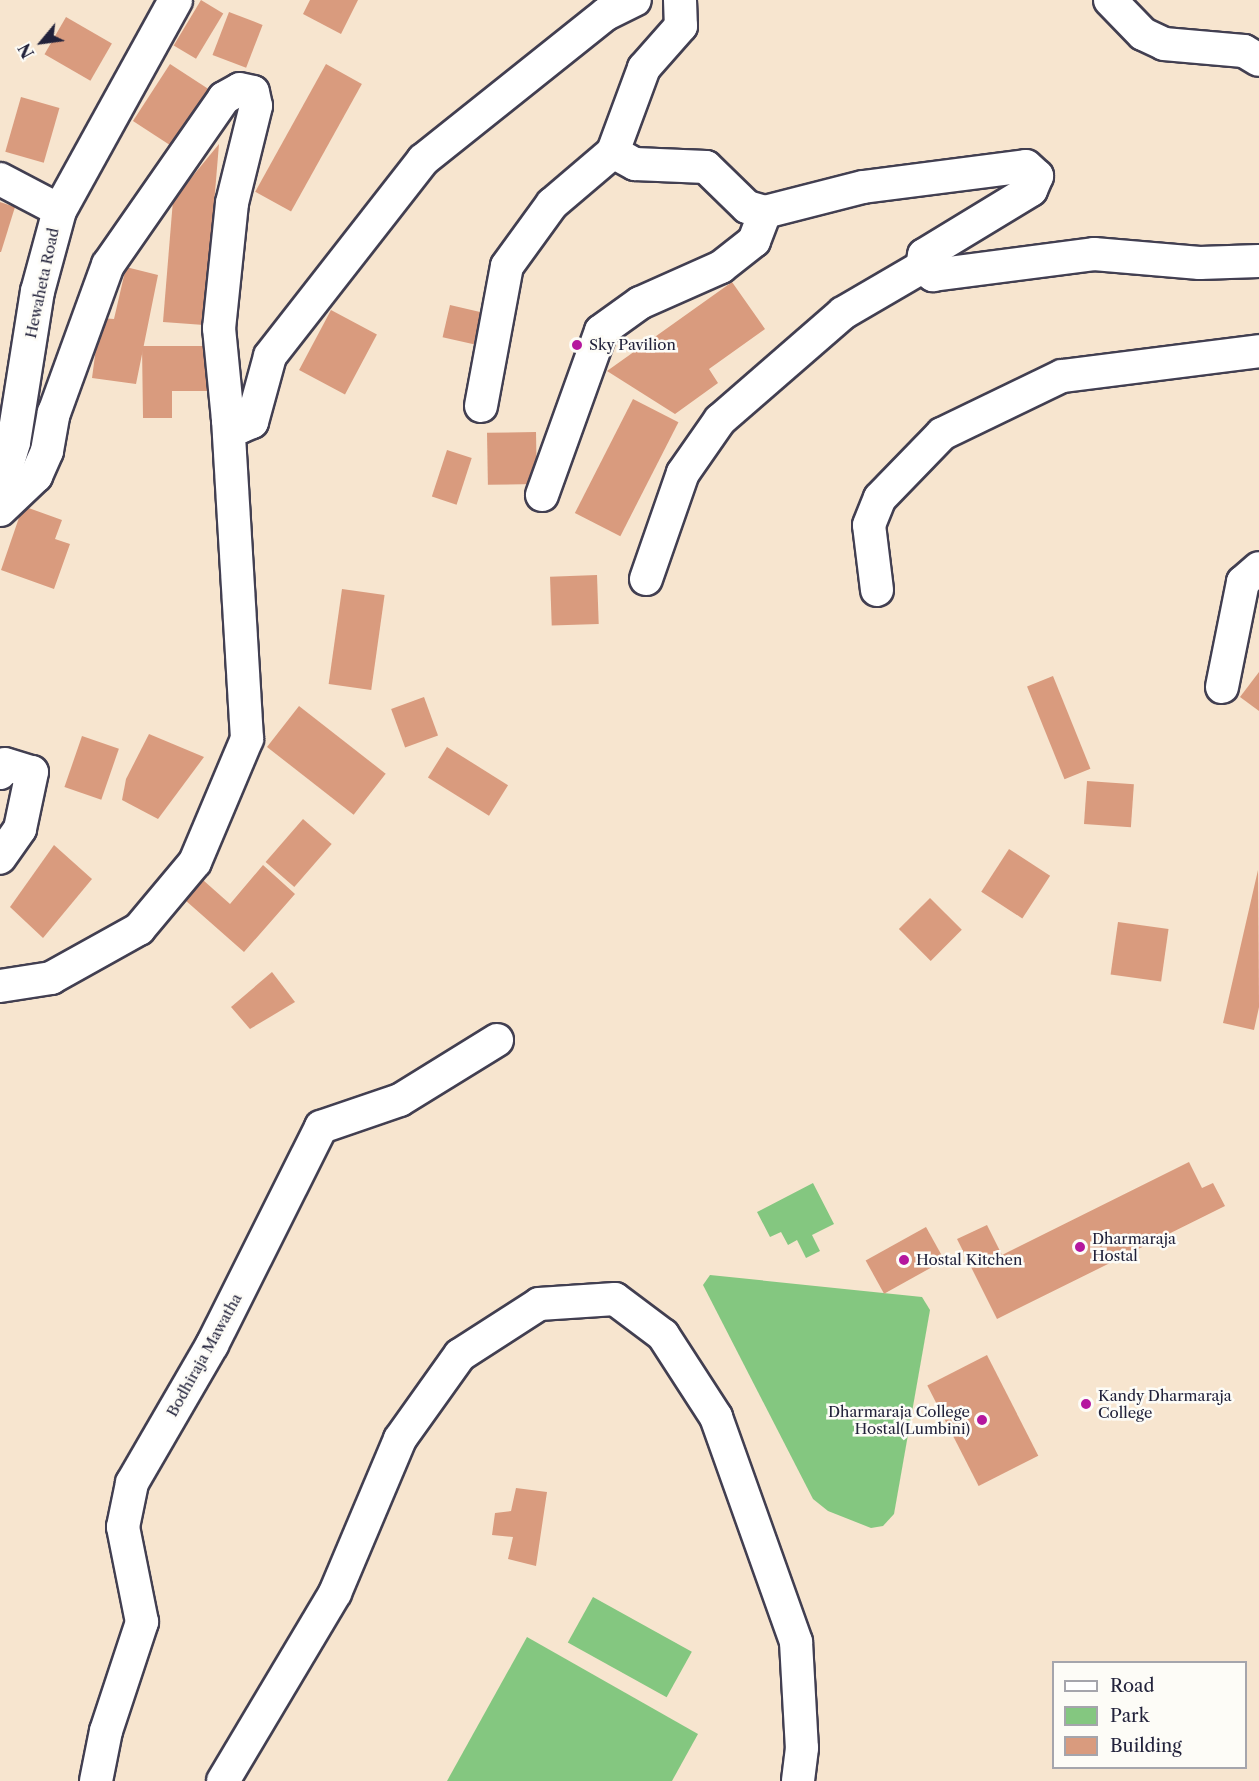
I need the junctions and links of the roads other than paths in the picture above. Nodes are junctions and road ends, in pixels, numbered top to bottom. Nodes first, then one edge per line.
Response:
1 (175, 0) edge
2 (635, 0) edge
3 (680, 0) edge
4 (1110, 0) edge
5 (1259, 60) edge
6 (613, 152) junction
7 (0, 179) edge
8 (59, 210) junction
9 (765, 212) junction
10 (1259, 261) edge
11 (922, 267) junction
12 (1259, 351) edge
13 (481, 406) dead end
14 (228, 420) junction
15 (0, 486) edge
16 (542, 495) dead end
17 (0, 510) edge
18 (1259, 568) edge
19 (646, 579) dead end
20 (877, 590) dead end
21 (1222, 687) dead end
22 (0, 773) edge
23 (0, 858) edge
24 (0, 986) edge
25 (497, 1040) dead end
26 (96, 1781) edge
27 (223, 1781) edge
28 (798, 1781) edge

1 - 8 highway, Hewaheta Road
2 - 14 street
3 - 6 street
4 - 5 street
6 - 9 street
6 - 13 street
7 - 8 street
8 - 15 highway, Hewaheta Road
9 - 11 street
9 - 16 street
10 - 11 street
11 - 19 street
12 - 20 street
14 - 17 street
14 - 24 street
18 - 21 street
22 - 23 street
25 - 26 street, Bodhiraja Mawatha
27 - 28 street

